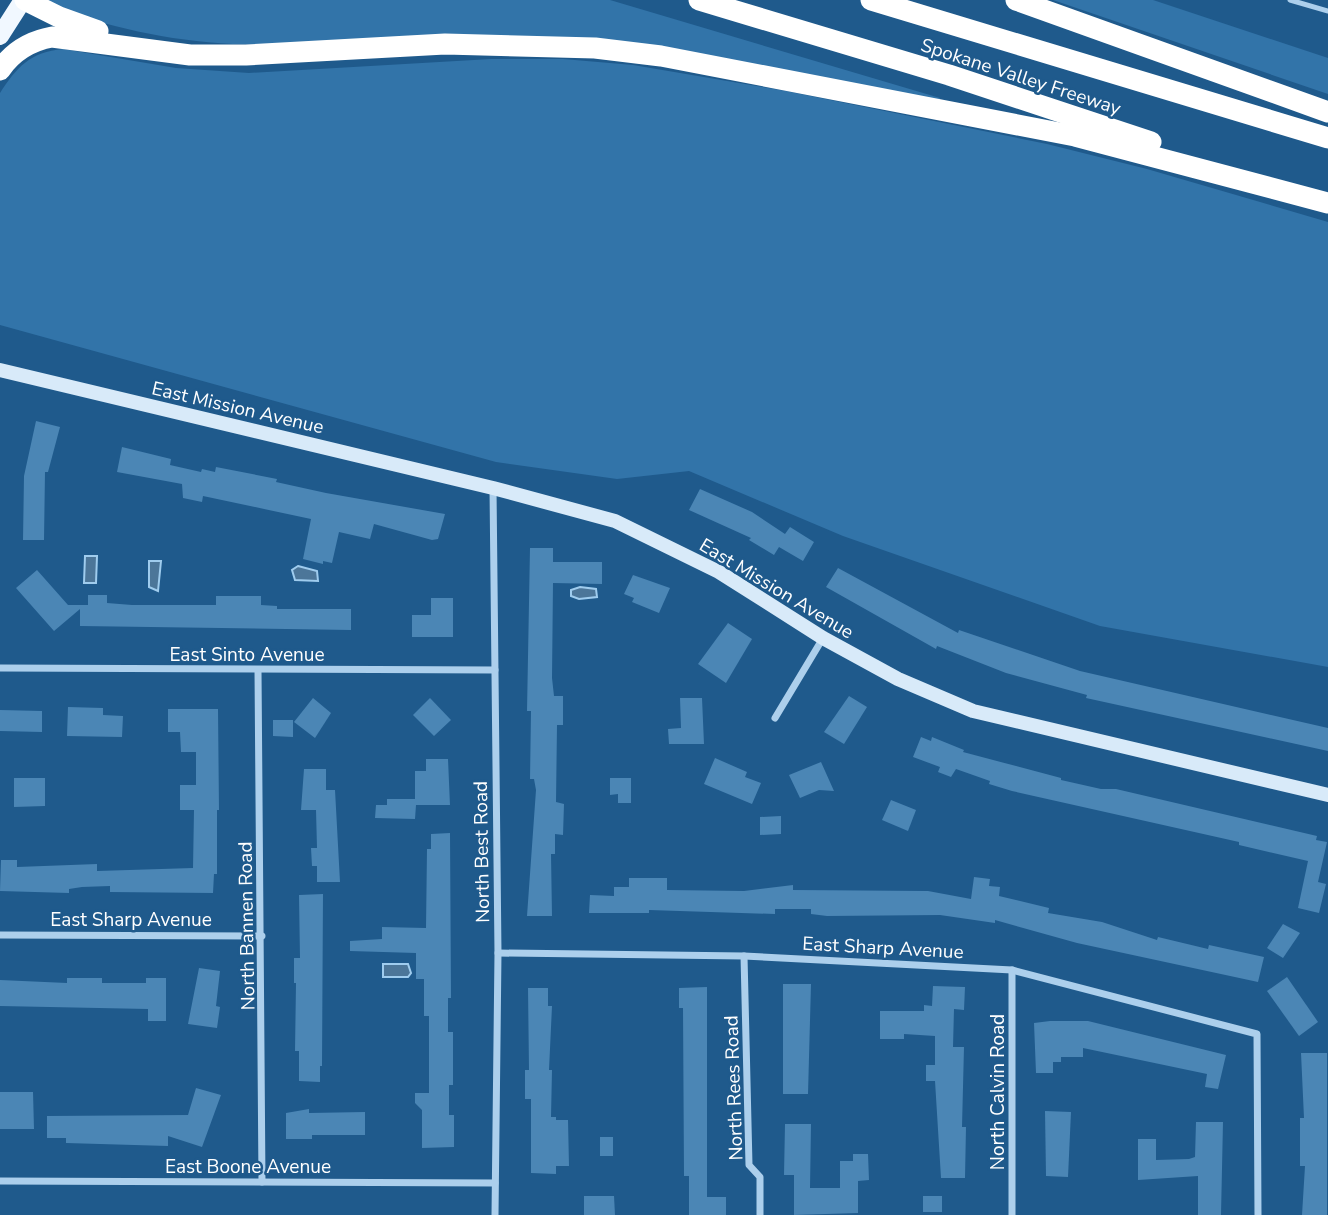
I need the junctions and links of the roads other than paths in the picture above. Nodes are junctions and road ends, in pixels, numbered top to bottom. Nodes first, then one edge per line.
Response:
1 (24, 0) edge
2 (699, 0) edge
3 (871, 0) edge
4 (1016, 0) edge
5 (1290, 0) edge
6 (1328, 11) edge
7 (0, 36) edge
8 (149, 49) junction
9 (0, 70) edge
10 (1328, 112) edge
11 (1328, 138) edge
12 (1328, 202) edge
13 (1, 372) edge
14 (493, 488) junction
15 (823, 638) junction
16 (0, 668) edge
17 (258, 670) junction
18 (495, 670) junction
19 (775, 718) dead end
20 (1328, 795) edge
21 (0, 934) edge
22 (262, 936) junction
23 (498, 953) junction
24 (744, 956) junction
25 (1012, 970) junction
26 (0, 1181) edge
27 (262, 1182) junction
28 (495, 1183) junction
29 (495, 1215) edge
30 (760, 1215) edge
31 (1012, 1215) edge
32 (1258, 1215) edge

1 - 7 main road
1 - 8 highway
2 - 12 highway, Spokane Valley Freeway
3 - 11 highway, Spokane Valley Freeway
4 - 10 highway
5 - 6 lane
8 - 9 highway
8 - 12 highway
13 - 14 street, East Mission Avenue
14 - 15 street, East Mission Avenue
14 - 18 street, North Best Road
15 - 19 street
15 - 20 street, East Mission Avenue
16 - 17 street, East Sinto Avenue
17 - 18 street, East Sinto Avenue
17 - 22 street, North Bannen Road
18 - 23 street, North Best Road
21 - 22 street, East Sharp Avenue
22 - 27 street, North Bannen Road
23 - 24 street, East Sharp Avenue
23 - 28 street, North Best Road
24 - 25 street, East Sharp Avenue
24 - 30 street, North Rees Road
25 - 31 street, North Calvin Road
25 - 32 street, East Sharp Avenue
26 - 27 street, East Boone Avenue
27 - 28 street, East Boone Avenue
28 - 29 street, North Best Road

